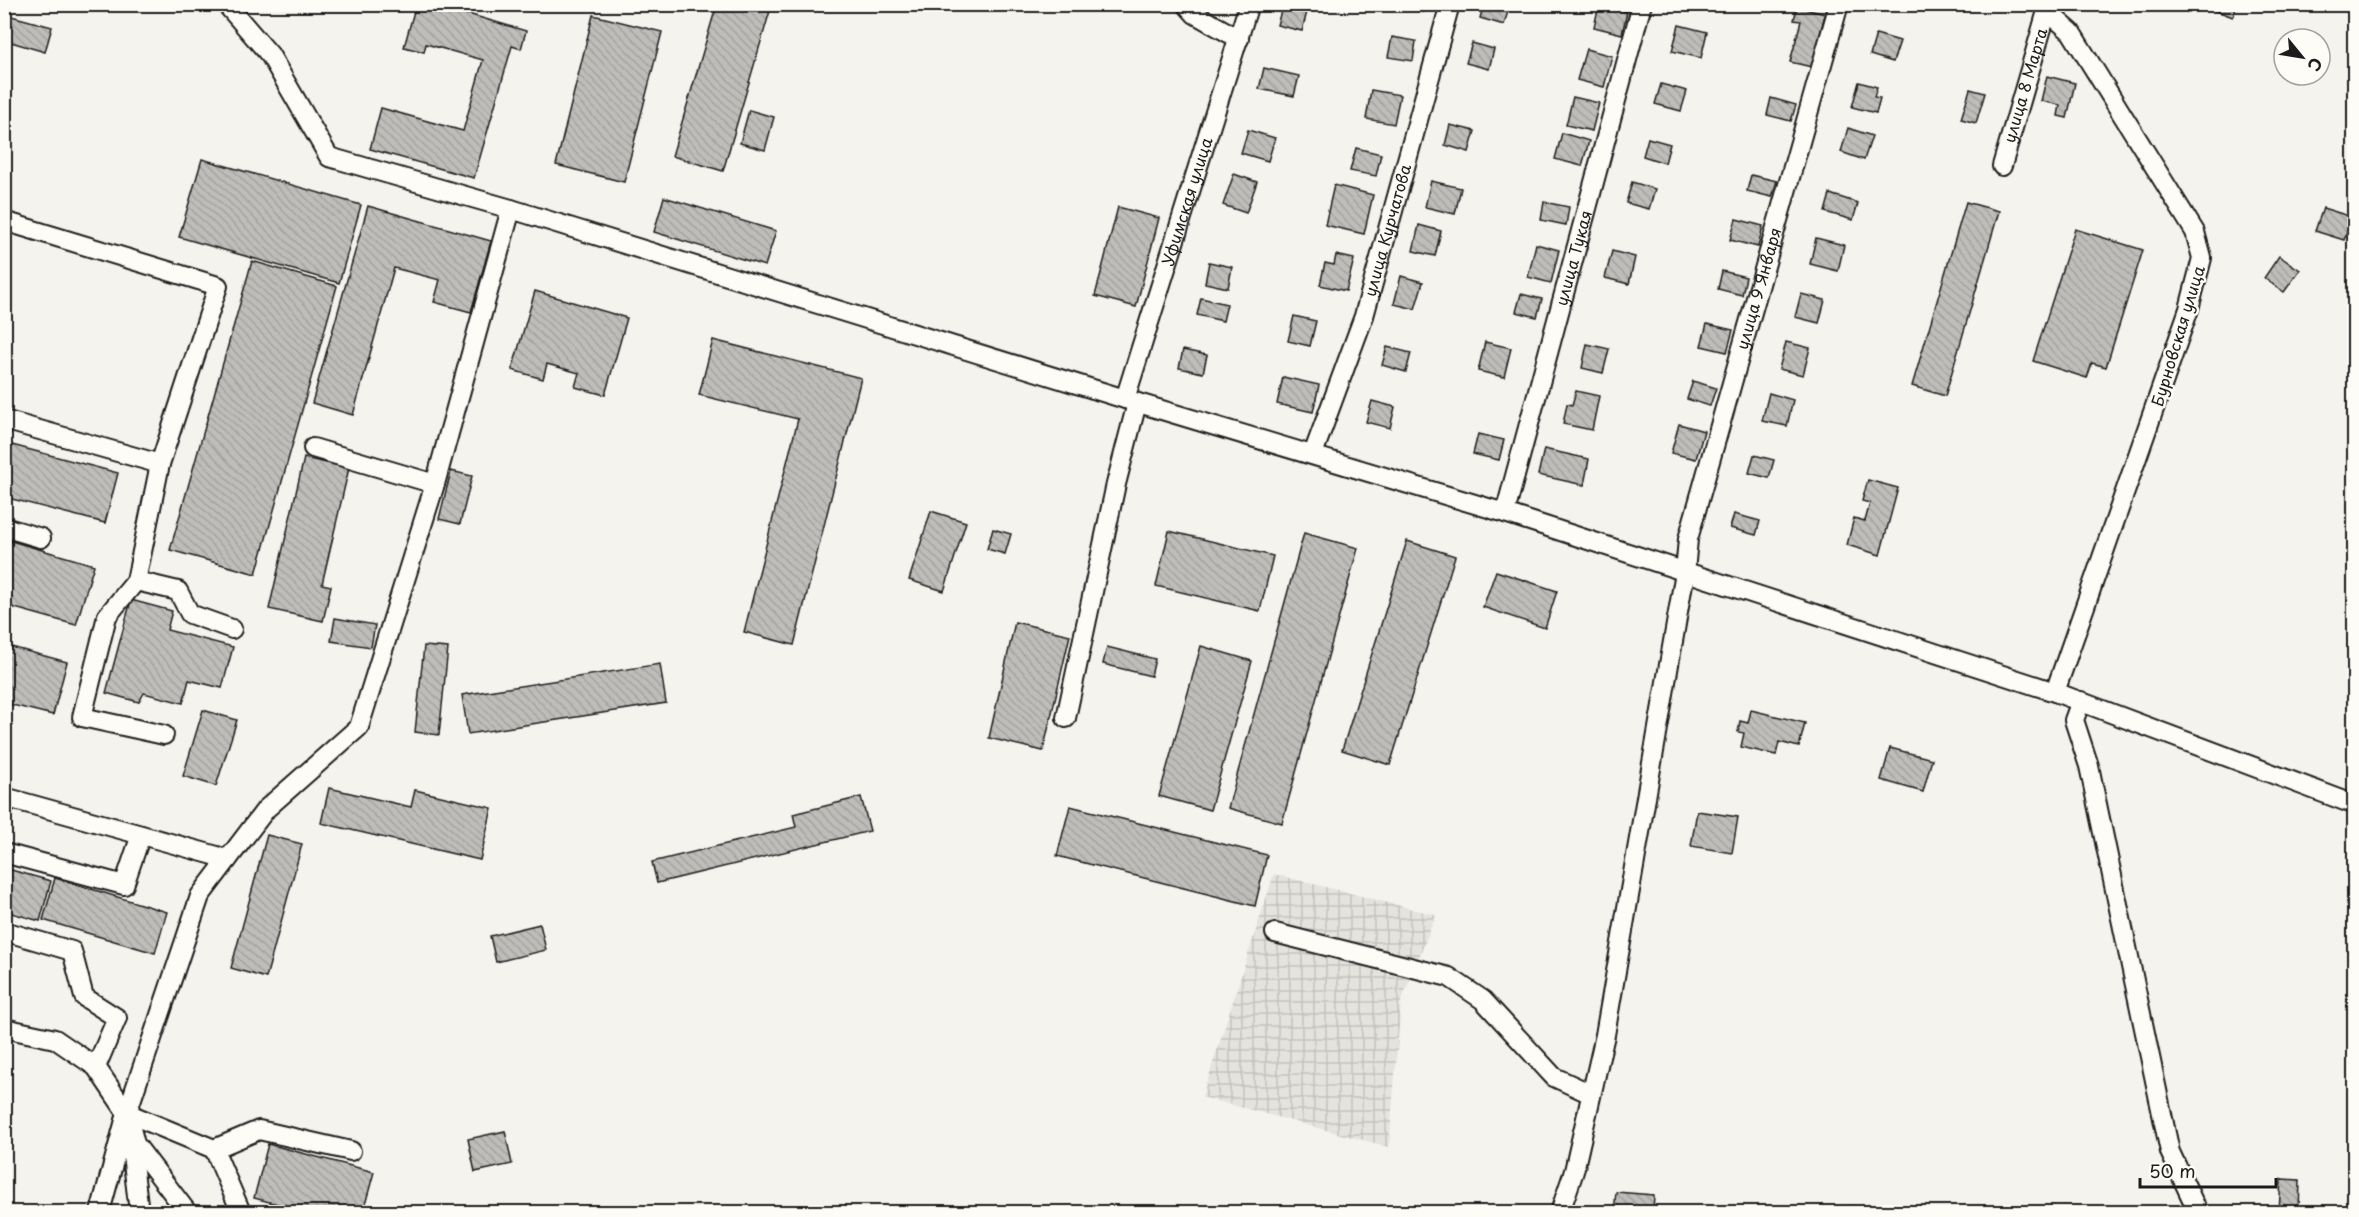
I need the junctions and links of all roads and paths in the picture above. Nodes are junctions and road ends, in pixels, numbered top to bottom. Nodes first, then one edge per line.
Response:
1 (226, 4) edge
2 (1186, 4) edge
3 (1249, 4) edge
4 (1449, 4) edge
5 (1642, 4) edge
6 (1839, 4) edge
7 (2048, 8) edge
8 (1239, 39) junction
9 (2002, 166) dead end
10 (511, 209) junction
11 (4, 221) edge
12 (1131, 401) junction
13 (4, 420) edge
14 (313, 448) dead end
15 (1313, 454) junction
16 (160, 464) junction
17 (435, 484) junction
18 (1505, 513) junction
19 (4, 527) edge
20 (41, 538) dead end
21 (1685, 572) junction
22 (136, 581) junction
23 (231, 629) dead end
24 (2055, 692) junction
25 (2080, 701) junction
26 (1066, 718) dead end
27 (164, 735) dead end
28 (2350, 803) dead end
29 (4, 808) edge
30 (141, 835) dead end
31 (4, 853) edge
32 (228, 859) junction
33 (4, 931) edge
34 (1275, 933) dead end
35 (4, 1028) edge
36 (96, 1066) junction
37 (1591, 1094) junction
38 (127, 1113) junction
39 (214, 1149) junction
40 (351, 1151) dead end
41 (100, 1212) edge
42 (139, 1212) edge
43 (187, 1212) edge
44 (241, 1212) edge
45 (1560, 1212) edge
46 (2198, 1212) edge

1 - 10 street
2 - 8 street
3 - 8 street, Уфимская улица
4 - 15 street, улица Курчатова
5 - 18 street, улица Тукая
6 - 21 street, улица 9 Января
7 - 9 street, улица 8 Марта
7 - 24 street, Бурновская улица
8 - 12 street, Уфимская улица
10 - 12 street
10 - 17 street
11 - 16 street
12 - 15 street
12 - 26 street, Уфимская улица
13 - 16 street
14 - 17 street
15 - 18 street
16 - 22 street
17 - 32 street
18 - 21 street
19 - 20 street
21 - 24 street
21 - 37 street, улица 9 Января
22 - 23 street
22 - 27 street
24 - 25 street
25 - 28 street
25 - 46 street
29 - 32 street
30 - 31 street
32 - 38 street
33 - 36 street
34 - 37 street
35 - 36 street
36 - 38 street
37 - 45 street, улица 9 Января
38 - 39 street
38 - 41 street
38 - 42 street
38 - 43 street
39 - 40 street
39 - 44 street

